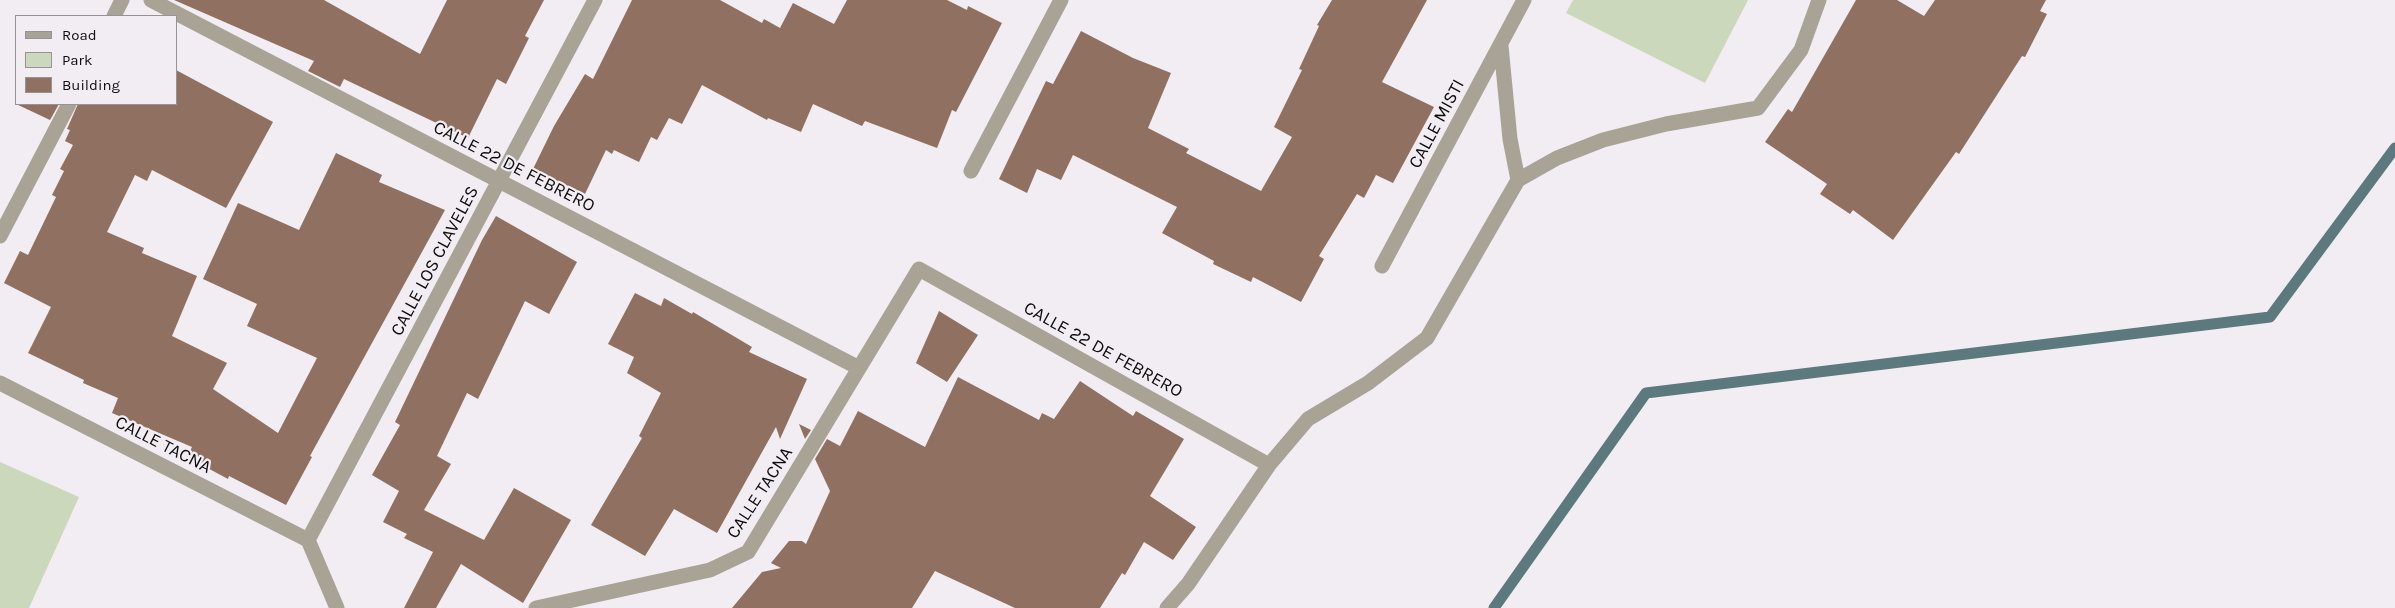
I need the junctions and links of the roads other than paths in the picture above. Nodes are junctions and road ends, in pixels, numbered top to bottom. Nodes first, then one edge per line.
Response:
1 (122, 0) edge
2 (152, 0) edge
3 (594, 0) edge
4 (1061, 0) edge
5 (1524, 0) edge
6 (1820, 0) edge
7 (114, 15) edge
8 (1501, 46) junction
9 (67, 105) edge
10 (971, 171) dead end
11 (1518, 180) junction
12 (499, 181) junction
13 (0, 236) edge
14 (1382, 266) dead end
15 (919, 269) joint
16 (859, 368) junction
17 (0, 383) edge
18 (1269, 465) junction
19 (308, 540) junction
20 (337, 608) edge
21 (536, 608) edge
22 (1167, 608) edge

1 - 7 street
2 - 12 street, CALLE 22 DE FEBRERO
3 - 12 street, CALLE LOS CLAVELES
4 - 10 street
5 - 8 street, CALLE MISTI
6 - 11 street
8 - 11 street
8 - 14 street, CALLE MISTI
9 - 13 street
11 - 18 street
12 - 16 street, CALLE 22 DE FEBRERO
12 - 19 street, CALLE LOS CLAVELES
15 - 16 street, CALLE TACNA
15 - 18 street, CALLE 22 DE FEBRERO
16 - 21 street, CALLE TACNA
17 - 19 street, CALLE TACNA
18 - 22 street
19 - 20 street

